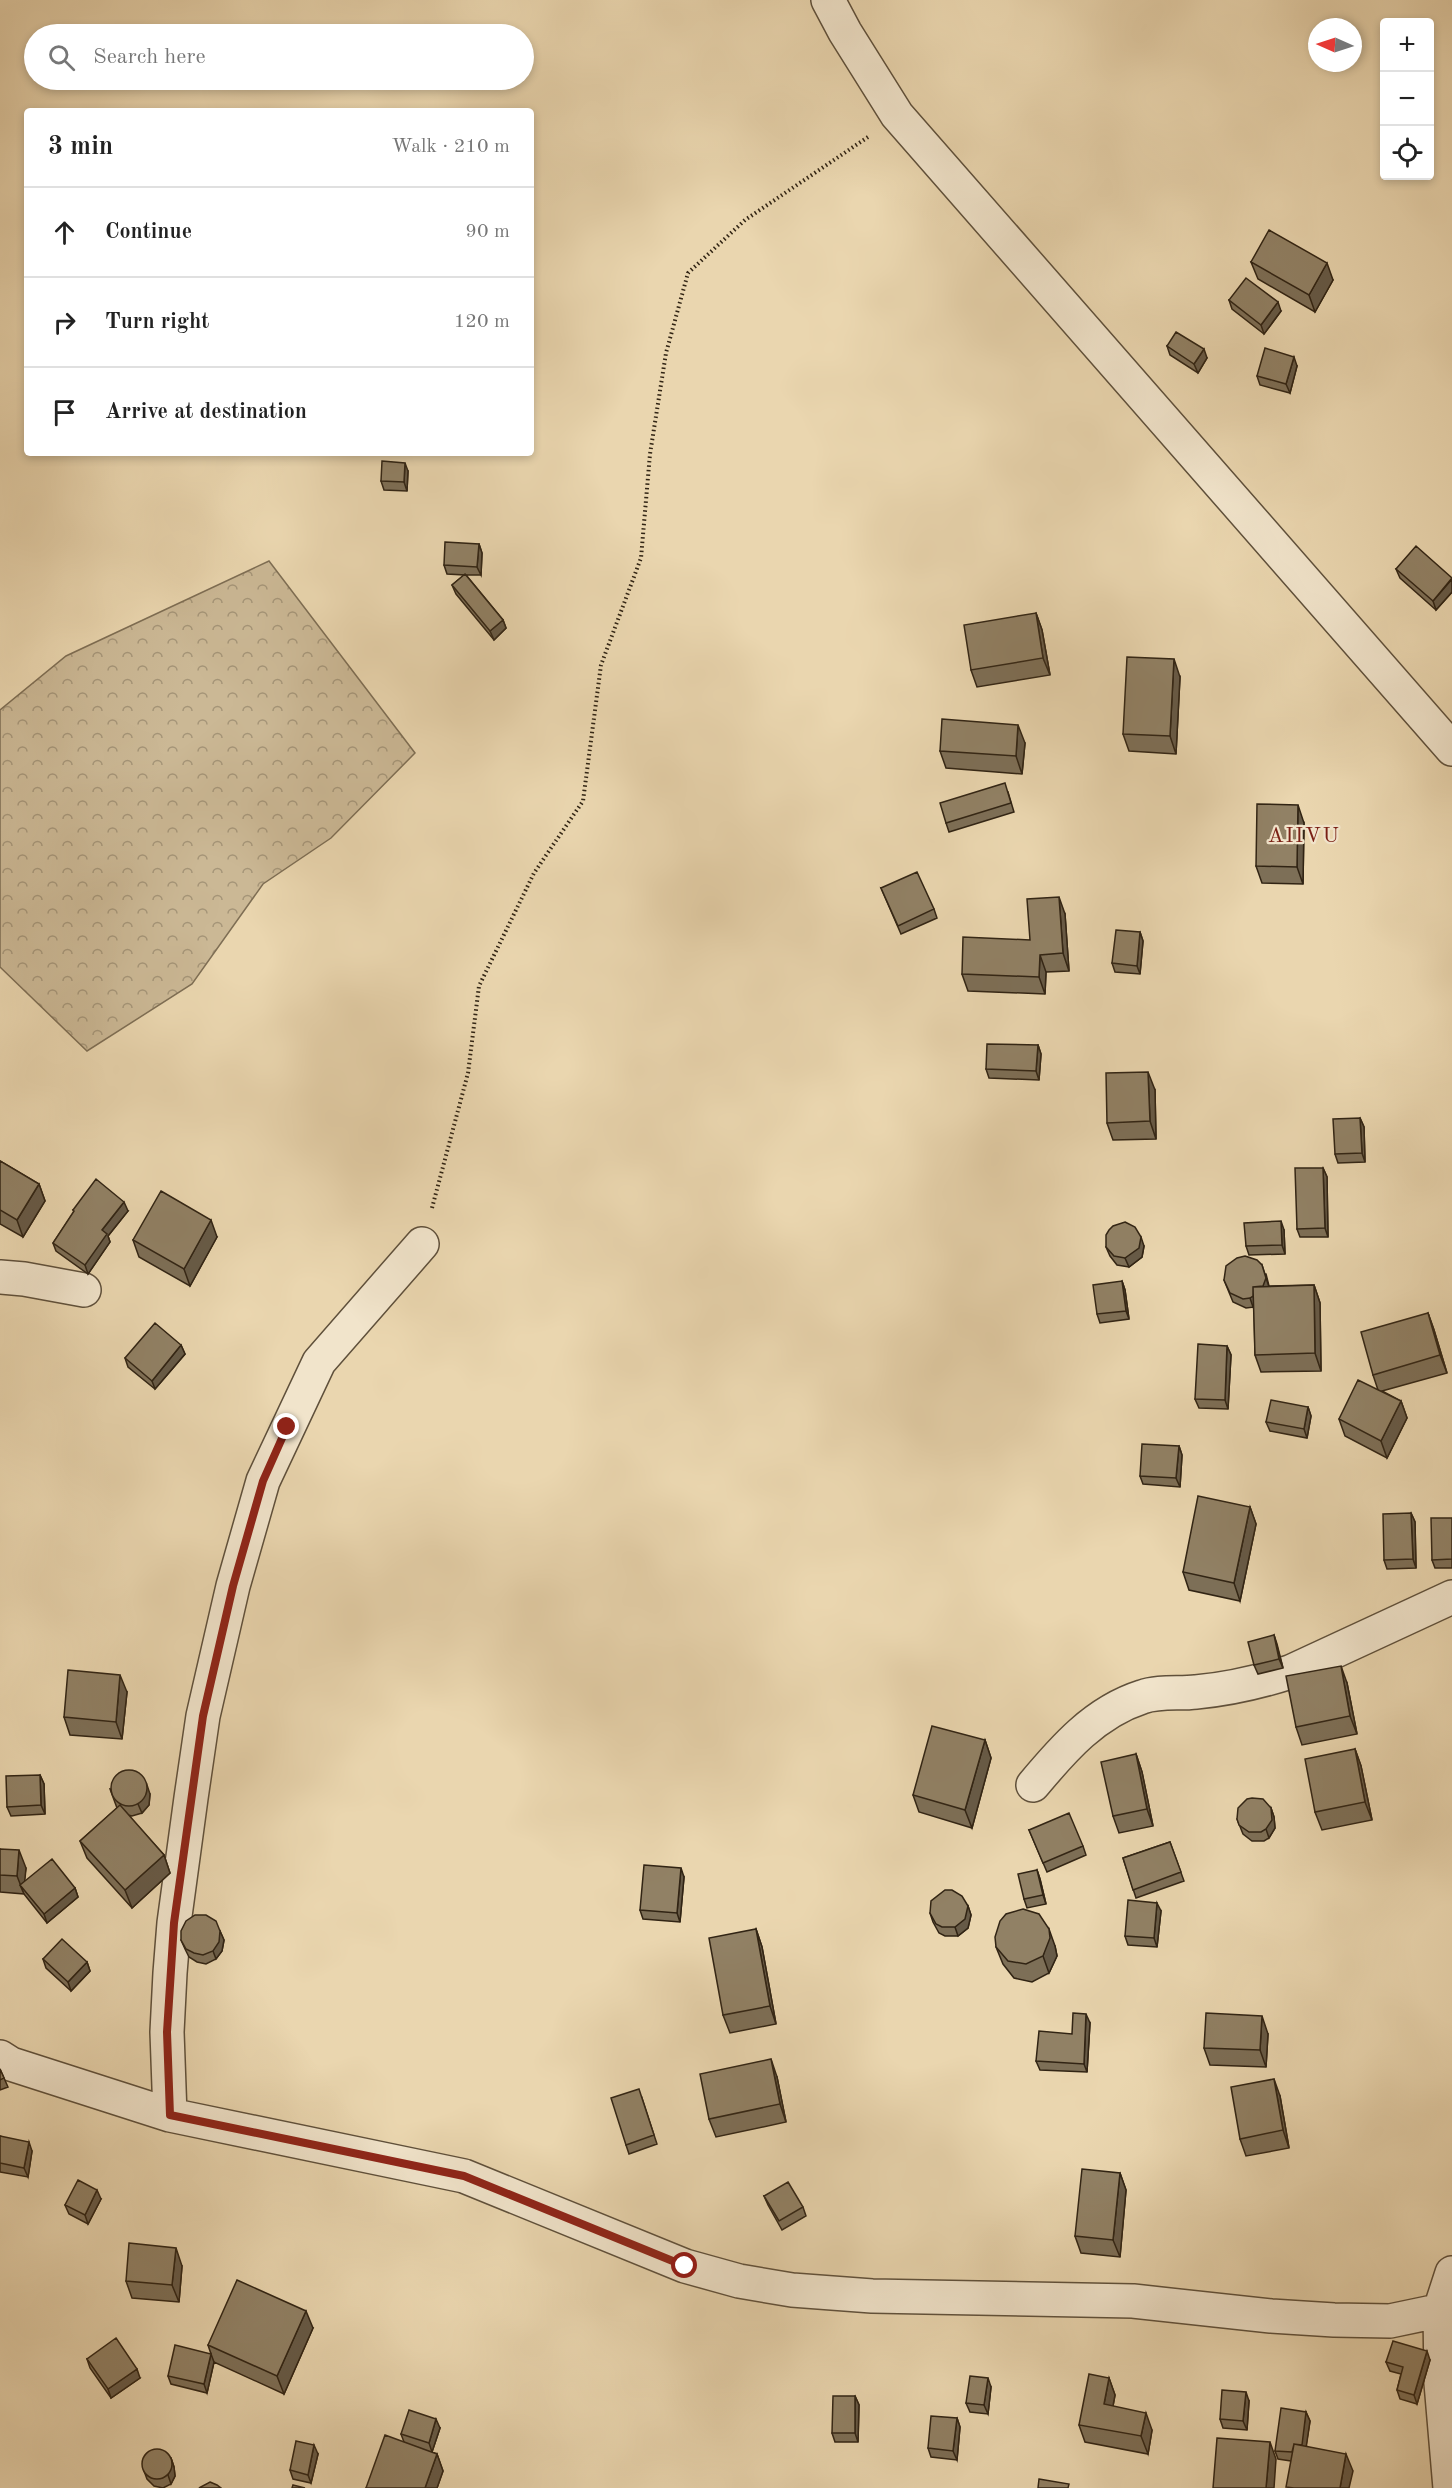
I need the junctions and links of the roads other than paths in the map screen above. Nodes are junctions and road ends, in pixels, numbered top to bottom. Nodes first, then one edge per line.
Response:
1 (828, 0) edge
2 (1452, 749) edge
3 (422, 1244) road end
4 (0, 1277) edge
5 (84, 1290) dead end
6 (1452, 1598) edge
7 (1033, 1785) dead end
8 (0, 2057) edge
9 (170, 2115) junction
10 (1452, 2273) edge
11 (1446, 2309) edge
12 (1450, 2488) edge

1 - 2 street
3 - 9 street
4 - 5 street
6 - 7 street
8 - 9 street
9 - 11 street
10 - 11 street
11 - 12 street

